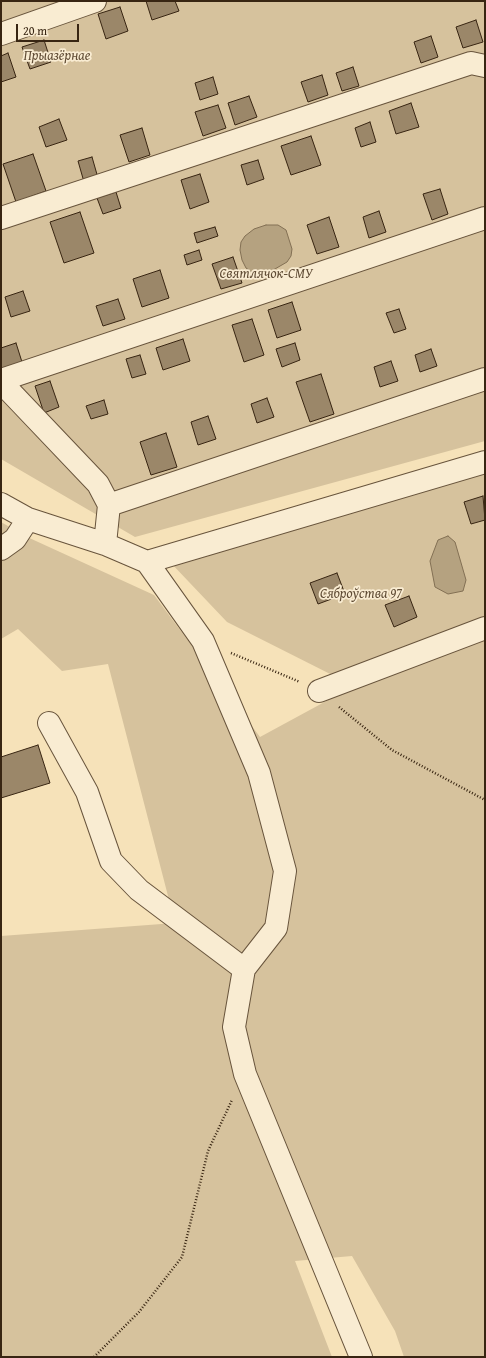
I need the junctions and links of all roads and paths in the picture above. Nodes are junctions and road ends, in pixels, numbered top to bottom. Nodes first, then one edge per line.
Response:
1 (94, 1) edge
2 (1, 34) edge
3 (485, 66) edge
4 (1, 218) edge
5 (485, 218) edge
6 (485, 379) edge
7 (1, 381) edge
8 (485, 462) edge
9 (1, 504) edge
10 (109, 505) junction
11 (28, 519) junction
12 (105, 544) junction
13 (1, 549) edge
14 (147, 562) junction
15 (485, 628) edge
16 (203, 641) junction
17 (319, 691) junction
18 (49, 723) dead end
19 (485, 800) edge
20 (244, 969) junction
21 (245, 1074) junction
22 (94, 1357) edge
23 (361, 1357) edge

1 - 2 street
3 - 4 street
5 - 7 street
6 - 10 street
7 - 10 street
8 - 14 street
9 - 11 street
10 - 12 street
11 - 12 street
11 - 13 street
12 - 14 street
14 - 16 street
15 - 17 street
16 - 17 path
16 - 20 street
17 - 19 path
18 - 20 street
20 - 21 street
21 - 22 path
21 - 23 street

